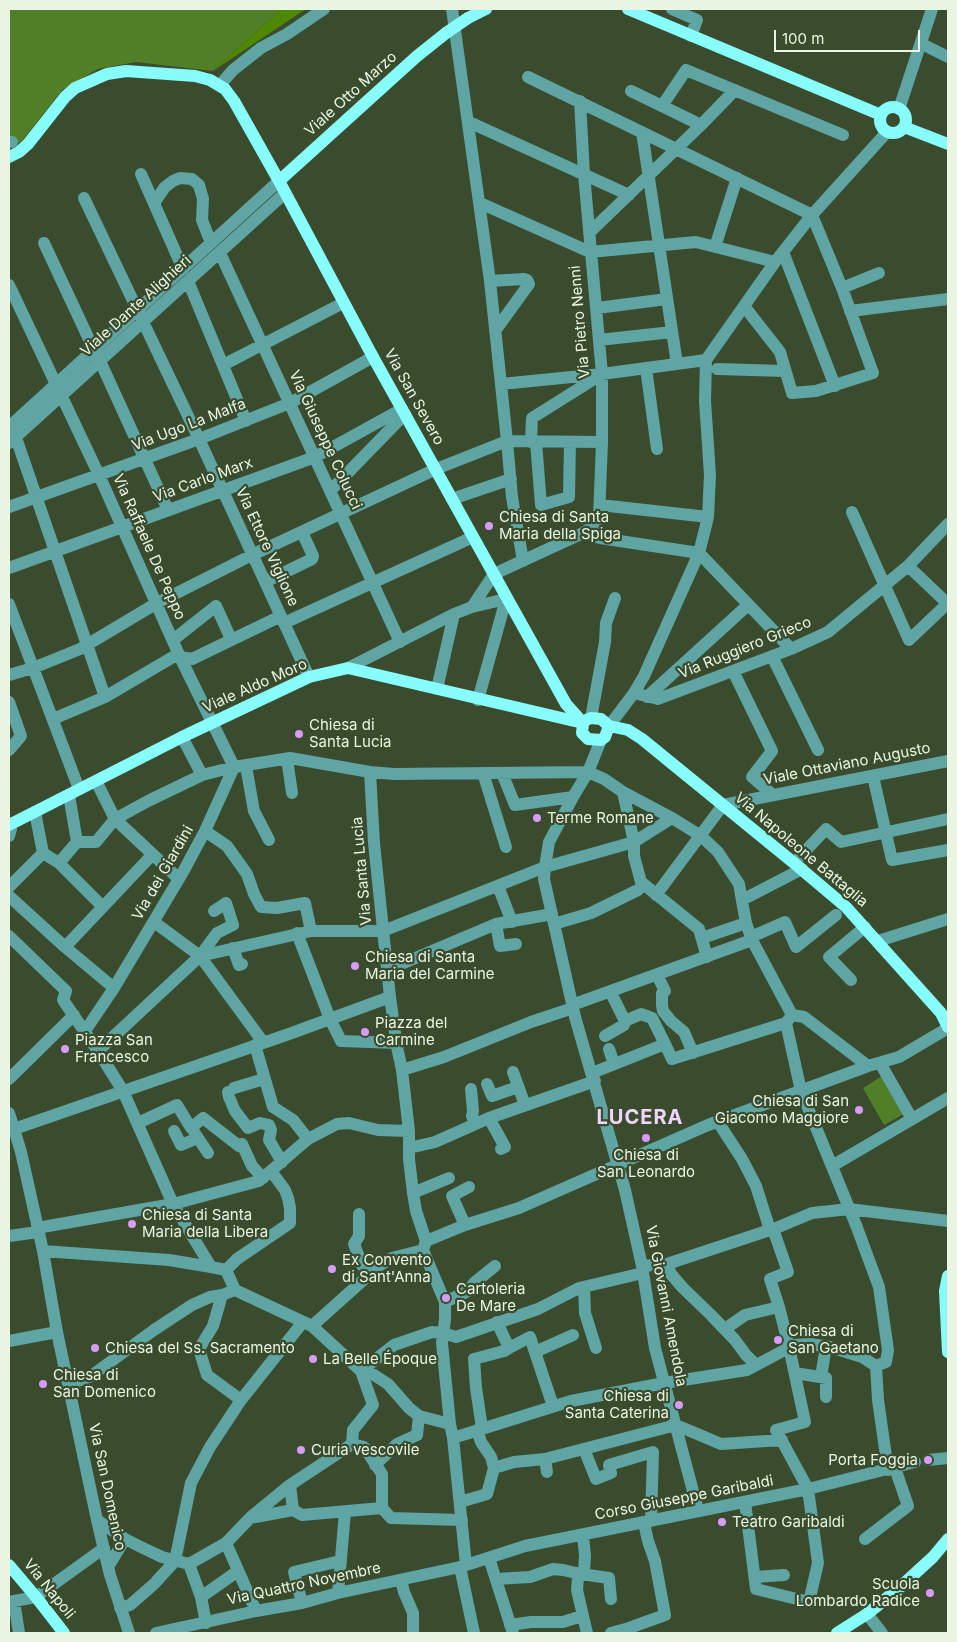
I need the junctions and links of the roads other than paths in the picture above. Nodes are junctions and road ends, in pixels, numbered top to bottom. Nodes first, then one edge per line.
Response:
1 (324, 9) edge
2 (452, 9) edge
3 (486, 9) edge
4 (628, 9) edge
5 (672, 9) edge
6 (932, 9) edge
7 (700, 14) edge
8 (691, 36) junction
9 (922, 44) junction
10 (948, 57) edge
11 (528, 77) dead end
12 (220, 85) junction
13 (735, 90) junction
14 (631, 91) dead end
15 (580, 101) junction
16 (662, 106) junction
17 (899, 108) junction
18 (881, 115) junction
19 (469, 122) junction
20 (701, 125) junction
21 (904, 127) junction
22 (642, 132) junction
23 (887, 132) junction
24 (842, 135) dead end
25 (948, 144) edge
26 (677, 149) junction
27 (9, 157) edge
28 (141, 174) dead end
29 (584, 174) junction
30 (649, 176) junction
31 (736, 178) junction
32 (279, 181) junction
33 (285, 194) junction
34 (629, 195) junction
35 (84, 198) dead end
36 (154, 203) junction
37 (480, 203) junction
38 (812, 215) junction
39 (589, 233) junction
40 (44, 243) dead end
41 (211, 243) junction
42 (659, 245) junction
43 (715, 247) junction
44 (590, 252) junction
45 (220, 253) junction
46 (779, 257) junction
47 (879, 273) dead end
48 (186, 275) junction
49 (490, 281) junction
50 (9, 285) edge
51 (842, 288) junction
52 (667, 299) junction
53 (948, 299) edge
54 (343, 303) junction
55 (744, 306) junction
56 (597, 308) junction
57 (138, 310) junction
58 (850, 311) junction
59 (144, 322) junction
60 (495, 331) junction
61 (672, 332) junction
62 (600, 340) junction
63 (262, 345) junction
64 (97, 356) junction
65 (373, 357) junction
66 (706, 360) junction
67 (677, 364) junction
68 (223, 365) junction
69 (646, 368) junction
70 (718, 370) dead end
71 (785, 371) junction
72 (602, 374) junction
73 (56, 384) junction
74 (501, 384) junction
75 (835, 386) junction
76 (62, 396) junction
77 (290, 403) junction
78 (404, 412) junction
79 (246, 421) junction
80 (11, 430) edge
81 (199, 439) junction
82 (507, 441) junction
83 (534, 442) junction
84 (570, 442) junction
85 (602, 442) junction
86 (657, 449) dead end
87 (315, 457) junction
88 (145, 459) junction
89 (436, 469) junction
90 (99, 475) junction
91 (511, 479) junction
92 (223, 490) junction
93 (330, 490) junction
94 (36, 497) junction
95 (452, 499) junction
96 (600, 505) junction
97 (9, 507) edge
98 (168, 510) junction
99 (852, 512) dead end
100 (341, 514) junction
101 (708, 518) junction
102 (948, 524) edge
103 (123, 527) junction
104 (302, 532) junction
105 (583, 533) junction
106 (473, 537) junction
107 (55, 552) junction
108 (698, 553) junction
109 (252, 555) junction
110 (523, 561) junction
111 (908, 566) junction
112 (9, 568) edge
113 (494, 574) junction
114 (265, 582) junction
115 (373, 582) junction
116 (885, 586) junction
117 (615, 598) dead end
118 (506, 599) junction
119 (156, 602) junction
120 (948, 603) edge
121 (9, 604) edge
122 (748, 605) junction
123 (472, 607) junction
124 (454, 614) junction
125 (283, 620) junction
126 (173, 640) junction
127 (231, 640) junction
128 (400, 642) junction
129 (87, 645) junction
130 (791, 649) junction
131 (772, 656) junction
132 (180, 657) junction
133 (33, 668) junction
134 (348, 668) junction
135 (733, 671) junction
136 (9, 676) edge
137 (309, 677) junction
138 (436, 689) junction
139 (634, 693) junction
140 (105, 697) junction
141 (648, 697) junction
142 (478, 700) junction
143 (9, 702) edge
144 (624, 708) junction
145 (52, 718) junction
146 (213, 723) junction
147 (594, 724) junction
148 (628, 730) junction
149 (182, 737) junction
150 (601, 740) junction
151 (9, 750) edge
152 (818, 750) dead end
153 (594, 756) junction
154 (287, 759) junction
155 (948, 761) edge
156 (240, 767) junction
157 (370, 772) junction
158 (588, 772) junction
159 (483, 773) junction
160 (502, 773) junction
161 (202, 776) junction
162 (873, 776) junction
163 (96, 780) junction
164 (74, 792) junction
165 (623, 792) junction
166 (292, 794) dead end
167 (773, 795) junction
168 (573, 797) junction
169 (723, 805) junction
170 (35, 812) junction
171 (115, 819) junction
172 (948, 819) edge
173 (675, 820) junction
174 (9, 827) edge
175 (205, 831) junction
176 (886, 832) junction
177 (701, 836) junction
178 (269, 840) dead end
179 (77, 842) junction
180 (634, 842) junction
181 (506, 847) dead end
182 (948, 850) edge
183 (43, 853) junction
184 (152, 855) junction
185 (59, 863) junction
186 (798, 866) junction
187 (545, 867) junction
188 (179, 879) junction
189 (11, 881) edge
190 (644, 885) junction
191 (498, 886) junction
192 (656, 895) junction
193 (9, 896) edge
194 (742, 900) junction
195 (103, 906) junction
196 (214, 912) dead end
197 (836, 915) dead end
198 (553, 919) junction
199 (948, 919) edge
200 (154, 922) junction
201 (512, 922) junction
202 (746, 923) junction
203 (496, 924) junction
204 (865, 927) junction
205 (311, 931) junction
206 (383, 931) junction
207 (297, 933) junction
208 (9, 936) edge
209 (702, 938) junction
210 (752, 938) junction
211 (878, 941) junction
212 (516, 944) dead end
213 (65, 947) junction
214 (233, 948) junction
215 (200, 956) junction
216 (707, 957) junction
217 (242, 964) dead end
218 (387, 970) junction
219 (657, 975) junction
220 (850, 980) dead end
221 (114, 988) junction
222 (610, 991) junction
223 (390, 997) junction
224 (572, 1006) junction
225 (74, 1015) junction
226 (667, 1016) junction
227 (652, 1018) junction
228 (330, 1019) junction
229 (789, 1019) junction
230 (625, 1021) junction
231 (948, 1028) edge
232 (85, 1031) junction
233 (605, 1036) dead end
234 (397, 1043) junction
235 (259, 1044) junction
236 (665, 1044) junction
237 (609, 1049) dead end
238 (98, 1050) junction
239 (693, 1053) junction
240 (614, 1064) junction
241 (874, 1065) junction
242 (402, 1070) junction
243 (513, 1072) dead end
244 (593, 1077) junction
245 (264, 1078) junction
246 (9, 1079) edge
247 (487, 1084) dead end
248 (518, 1087) junction
249 (471, 1089) dead end
250 (123, 1091) junction
251 (801, 1091) junction
252 (948, 1098) edge
253 (525, 1105) junction
254 (9, 1113) edge
255 (282, 1114) junction
256 (489, 1118) junction
257 (912, 1119) junction
258 (718, 1122) junction
259 (138, 1123) junction
260 (475, 1124) junction
261 (268, 1125) junction
262 (248, 1128) junction
263 (14, 1129) junction
264 (174, 1131) dead end
265 (409, 1131) junction
266 (194, 1133) junction
267 (308, 1139) junction
268 (242, 1144) junction
269 (409, 1148) junction
270 (501, 1149) dead end
271 (22, 1152) junction
272 (208, 1152) dead end
273 (9, 1158) edge
274 (282, 1162) junction
275 (617, 1166) junction
276 (832, 1166) junction
277 (267, 1175) junction
278 (449, 1178) dead end
279 (469, 1187) dead end
280 (412, 1193) junction
281 (173, 1204) junction
282 (849, 1209) junction
283 (359, 1214) dead end
284 (948, 1221) edge
285 (465, 1225) junction
286 (771, 1229) junction
287 (38, 1230) junction
288 (9, 1236) edge
289 (424, 1246) junction
290 (43, 1251) junction
291 (667, 1264) junction
292 (495, 1266) dead end
293 (211, 1267) junction
294 (643, 1269) junction
295 (226, 1270) junction
296 (370, 1275) junction
297 (948, 1276) edge
298 (584, 1287) junction
299 (234, 1290) junction
300 (222, 1295) junction
301 (445, 1302) junction
302 (779, 1308) junction
303 (497, 1322) junction
304 (308, 1324) junction
305 (724, 1329) junction
306 (56, 1332) junction
307 (443, 1333) junction
308 (573, 1335) dead end
309 (9, 1341) edge
310 (792, 1346) junction
311 (826, 1346) junction
312 (509, 1348) junction
313 (596, 1348) dead end
314 (948, 1352) edge
315 (537, 1357) junction
316 (755, 1364) junction
317 (876, 1366) junction
318 (361, 1371) junction
319 (795, 1373) junction
320 (822, 1377) junction
321 (664, 1383) junction
322 (69, 1384) junction
323 (826, 1397) dead end
324 (241, 1400) junction
325 (553, 1406) junction
326 (419, 1416) junction
327 (450, 1424) junction
328 (676, 1426) junction
329 (480, 1429) junction
330 (454, 1438) junction
331 (782, 1440) junction
332 (352, 1444) junction
333 (600, 1445) junction
334 (584, 1449) junction
335 (948, 1458) edge
336 (545, 1459) junction
337 (928, 1460) dead end
338 (915, 1462) dead end
339 (375, 1465) junction
340 (609, 1465) junction
341 (494, 1468) junction
342 (891, 1469) junction
343 (547, 1472) dead end
344 (290, 1485) junction
345 (808, 1489) junction
346 (460, 1502) junction
347 (746, 1502) junction
348 (382, 1508) junction
349 (698, 1510) junction
350 (298, 1512) junction
351 (345, 1512) junction
352 (250, 1518) junction
353 (97, 1520) junction
354 (462, 1520) junction
355 (648, 1522) junction
356 (583, 1535) junction
357 (125, 1539) junction
358 (864, 1539) dead end
359 (948, 1539) edge
360 (226, 1542) junction
361 (104, 1548) junction
362 (489, 1558) junction
363 (175, 1560) junction
364 (340, 1561) junction
365 (189, 1564) junction
366 (9, 1565) edge
367 (108, 1566) junction
368 (463, 1566) junction
369 (238, 1571) junction
370 (581, 1574) junction
371 (784, 1575) dead end
372 (755, 1577) junction
373 (496, 1579) junction
374 (401, 1580) junction
375 (338, 1593) junction
376 (36, 1597) junction
377 (201, 1597) junction
378 (611, 1599) dead end
379 (11, 1601) edge
380 (302, 1604) junction
381 (120, 1608) junction
382 (256, 1611) junction
383 (867, 1614) junction
384 (582, 1616) junction
385 (206, 1623) junction
386 (511, 1629) edge
387 (19, 1633) edge
388 (64, 1633) edge
389 (129, 1633) edge
390 (156, 1633) edge
391 (413, 1633) edge
392 (474, 1633) edge
393 (587, 1633) edge
394 (612, 1633) edge
395 (838, 1633) edge
396 (882, 1633) edge

1 - 12 street
2 - 19 street
3 - 32 main road, Viale Otto Marzo, bridge
4 - 8 main road
5 - 7 street
6 - 9 street
7 - 8 street
8 - 18 main road
9 - 10 street
9 - 17 street
11 - 15 street
12 - 27 main road
12 - 32 main road, Via San Severo
13 - 16 street
13 - 20 street
13 - 24 street
14 - 16 street
15 - 22 street
15 - 29 street, Via Pietro Nenni
16 - 20 street
17 - 18 main road
17 - 21 main road
18 - 23 main road
19 - 29 street
19 - 37 street
20 - 26 street
21 - 23 main road
21 - 25 main road
22 - 26 street
22 - 30 street
23 - 38 street
26 - 30 street
26 - 31 street
28 - 36 street
29 - 34 street
29 - 39 street, Via Pietro Nenni
30 - 34 street
30 - 42 street
31 - 38 street
31 - 43 street
32 - 33 main road, Via San Severo
32 - 41 street, Viale Dante Alighieri
33 - 45 street, Viale Dante Alighieri
33 - 54 main road, Via San Severo
34 - 39 street
35 - 57 street, Via Ettore Viglione
36 - 41 street
36 - 48 street
37 - 44 street
37 - 49 street
38 - 46 street
38 - 51 street
39 - 44 street, Via Pietro Nenni
40 - 64 street
41 - 48 street, Viale Dante Alighieri
42 - 43 street
42 - 44 street
42 - 52 street
43 - 46 street
44 - 56 street, Via Pietro Nenni
45 - 48 street, Viale Dante Alighieri
45 - 63 street, Via Giuseppe Colucci
46 - 55 street
46 - 75 street
47 - 51 street
48 - 57 street, Viale Dante Alighieri
48 - 59 street, Viale Dante Alighieri
48 - 68 street
49 - 60 street
49 - 60 street
50 - 73 street, Via Raffaele De Peppo
51 - 58 street
52 - 56 street
52 - 61 street
53 - 58 street
54 - 63 street
54 - 65 main road, Via San Severo
55 - 66 street
55 - 71 street
56 - 62 street, Via Pietro Nenni
57 - 59 street, Via Ettore Viglione
57 - 64 street, Viale Dante Alighieri
58 - 75 street
59 - 64 street, Viale Dante Alighieri
59 - 81 street, Via Ettore Viglione
60 - 74 street
61 - 62 street
61 - 67 street
62 - 72 street, Via Pietro Nenni
63 - 68 street
63 - 77 street, Via Giuseppe Colucci
64 - 73 street, Viale Dante Alighieri
64 - 76 street, Viale Dante Alighieri
64 - 88 street
65 - 77 street, Via Ugo La Malfa
65 - 78 main road, Via San Severo
66 - 67 street
66 - 101 street
67 - 69 street
68 - 79 street
69 - 72 street
69 - 86 street
70 - 71 street
71 - 75 street
72 - 74 street
72 - 83 street
72 - 85 street, Via Pietro Nenni
73 - 76 street, Via Raffaele De Peppo
73 - 80 street, Viale Dante Alighieri
74 - 82 street
76 - 80 street, Viale Dante Alighieri
76 - 90 street, Via Raffaele De Peppo
77 - 79 street, Via Ugo La Malfa
77 - 87 street, Via Giuseppe Colucci
78 - 87 street, Via Carlo Marx
78 - 89 main road, Via San Severo
78 - 93 street
79 - 81 street, Via Ugo La Malfa
80 - 94 street
81 - 88 street, Via Ugo La Malfa
81 - 92 street, Via Ettore Viglione
82 - 83 street
82 - 89 street
82 - 91 street
83 - 84 street
83 - 84 street
84 - 85 street
85 - 96 street, Via Pietro Nenni
87 - 92 street, Via Carlo Marx
87 - 93 street, Via Giuseppe Colucci
88 - 90 street, Via Ugo La Malfa
88 - 98 street
89 - 95 main road, Via San Severo
89 - 100 street
90 - 94 street, Via Ugo La Malfa
90 - 103 street, Via Raffaele De Peppo
91 - 95 street
91 - 110 street
92 - 98 street, Via Carlo Marx
92 - 109 street, Via Ettore Viglione
93 - 100 street, Via Giuseppe Colucci
94 - 97 street, Via Ugo La Malfa
94 - 107 street
95 - 106 main road, Via San Severo
96 - 101 street
96 - 105 street, Via Pietro Nenni
98 - 103 street, Via Carlo Marx
99 - 116 street
100 - 104 street
100 - 115 street, Via Giuseppe Colucci
101 - 108 street
102 - 111 street, Via Ruggiero Grieco
103 - 107 street, Via Carlo Marx
103 - 119 street, Via Raffaele De Peppo
104 - 109 street
104 - 114 street
105 - 108 street
105 - 110 street
106 - 113 main road, Via San Severo
106 - 115 street
107 - 112 street, Via Carlo Marx
107 - 129 street
108 - 122 street
108 - 139 street
109 - 114 street, Via Ettore Viglione
109 - 119 street
110 - 113 street
111 - 116 street, Via Ruggiero Grieco
111 - 120 street
113 - 118 main road, Via San Severo
113 - 123 street
114 - 125 street, Via Ettore Viglione
115 - 125 street
115 - 128 street, Via Giuseppe Colucci
116 - 120 street
116 - 130 street, Via Ruggiero Grieco
117 - 147 street
118 - 123 street
118 - 142 street
118 - 147 main road, Via San Severo
119 - 126 street, Via Raffaele De Peppo
119 - 129 street
121 - 133 street
122 - 130 street
122 - 141 street
123 - 124 street
124 - 128 street
124 - 138 street
125 - 127 street
125 - 137 street, Via Ettore Viglione
126 - 127 street
126 - 132 street, Via Raffaele De Peppo
127 - 132 street
128 - 134 street
129 - 133 street
129 - 140 street
130 - 131 street, Via Ruggiero Grieco
131 - 135 street, Via Ruggiero Grieco
131 - 152 street
132 - 140 street
132 - 146 street, Via Raffaele De Peppo
133 - 136 street
133 - 145 street
134 - 137 main road, Viale Aldo Moro
134 - 138 main road, Viale Aldo Moro
135 - 141 street, Via Ruggiero Grieco
135 - 167 street
137 - 146 main road, Viale Aldo Moro
138 - 142 main road, Viale Aldo Moro
139 - 141 street, Via Ruggiero Grieco
139 - 144 street
140 - 145 street
142 - 147 main road, Viale Aldo Moro
143 - 151 street
144 - 147 street
144 - 148 street
145 - 164 street
146 - 149 main road, Viale Aldo Moro
146 - 156 street
147 - 148 main road, Via Napoleone Battaglia
147 - 150 main road
147 - 150 main road
147 - 153 street
148 - 169 main road, Via Napoleone Battaglia
149 - 161 street
149 - 163 main road, Viale Aldo Moro
150 - 153 street, Via Giovanni Amendola
153 - 158 street, Via Giovanni Amendola
154 - 156 street
154 - 157 street
154 - 166 street
155 - 162 street, Viale Ottaviano Augusto
156 - 161 street
156 - 175 street, Via dei Giardini
156 - 178 street
157 - 159 street
157 - 206 street, Via Santa Lucia
158 - 160 street
158 - 165 street
158 - 168 street, Via Giovanni Amendola
159 - 160 street
159 - 181 street
160 - 168 street
161 - 171 street
162 - 167 street, Viale Ottaviano Augusto
162 - 176 street
163 - 164 main road, Viale Aldo Moro
163 - 171 street
164 - 170 main road, Viale Aldo Moro
164 - 179 street
165 - 173 street
165 - 180 street
167 - 169 street, Viale Ottaviano Augusto
168 - 187 street, Via Giovanni Amendola
169 - 177 street
169 - 186 main road, Via Napoleone Battaglia
170 - 174 main road, Viale Aldo Moro
170 - 183 street
171 - 179 street
171 - 184 street
172 - 176 street
173 - 177 street
173 - 180 street
175 - 188 street, Via dei Giardini
175 - 205 street
176 - 182 street
176 - 186 street
177 - 192 street
177 - 194 street
179 - 185 street
180 - 187 street
180 - 190 street
183 - 185 street
183 - 189 street
184 - 188 street
184 - 195 street
185 - 195 street
186 - 194 street
186 - 204 main road, Via Napoleone Battaglia
187 - 191 street
187 - 198 street, Via Giovanni Amendola
188 - 200 street, Via dei Giardini
190 - 192 street
190 - 198 street
191 - 201 street
191 - 206 street
192 - 209 street
193 - 213 street
194 - 202 street
195 - 213 street
196 - 215 street
197 - 210 street
198 - 201 street
198 - 224 street, Via Giovanni Amendola
199 - 211 street
200 - 215 street
200 - 221 street, Via dei Giardini
201 - 203 street
202 - 209 street
202 - 210 street
203 - 212 street
203 - 218 street
204 - 211 main road, Via Napoleone Battaglia
204 - 220 street
205 - 206 street
205 - 207 street
206 - 218 street, Via Santa Lucia
207 - 214 street
207 - 228 street
208 - 225 street
209 - 216 street
210 - 216 street
210 - 229 street
211 - 231 main road, Via Napoleone Battaglia
213 - 221 street
214 - 215 street
214 - 217 street
215 - 235 street
215 - 238 street
216 - 219 street
218 - 223 street, Via Santa Lucia
219 - 222 street
219 - 226 street
221 - 232 street, Via dei Giardini
222 - 224 street
222 - 230 street
223 - 228 street
223 - 234 street
224 - 242 street
224 - 244 street, Via Giovanni Amendola
225 - 232 street
225 - 246 street
226 - 227 street
226 - 239 street
227 - 230 street
227 - 236 street
228 - 234 street
228 - 235 street
229 - 239 street
229 - 241 street
229 - 251 street
230 - 233 street
231 - 241 street
232 - 238 street
234 - 242 street
235 - 245 street
235 - 250 street
236 - 239 street
236 - 240 street
237 - 240 street
238 - 250 street
240 - 244 street
241 - 251 street
241 - 257 street
242 - 265 street
243 - 248 street
244 - 253 street
244 - 275 street, Via Giovanni Amendola
245 - 255 street
245 - 262 street
247 - 248 street
248 - 253 street
249 - 260 street
250 - 259 street
250 - 263 street
251 - 258 street
251 - 276 street
252 - 257 street
253 - 256 street
254 - 263 street, Via San Domenico
255 - 261 street
255 - 267 street
256 - 260 street
256 - 270 street
257 - 276 street
258 - 275 street
258 - 286 street
259 - 266 street
259 - 281 street
260 - 269 street
261 - 262 street
261 - 274 street
262 - 268 street
263 - 271 street, Via San Domenico
264 - 266 street
265 - 267 street
265 - 269 street
266 - 268 street
266 - 272 street
267 - 274 street
268 - 277 street
269 - 280 street
271 - 273 street
271 - 287 street, Via San Domenico
274 - 277 street
275 - 285 street
275 - 294 street, Via Giovanni Amendola
276 - 282 street
277 - 281 street
277 - 295 street
278 - 280 street
279 - 285 street
280 - 289 street
281 - 287 street
281 - 293 street
282 - 284 street
282 - 286 street
282 - 317 street
283 - 296 street
285 - 289 street
286 - 291 street
286 - 302 street
287 - 288 street
287 - 290 street, Via San Domenico
289 - 296 street
289 - 301 street
290 - 293 street
290 - 306 street, Via San Domenico
291 - 294 street
291 - 305 street
292 - 301 street
293 - 295 street
294 - 298 street
294 - 321 street, Via Giovanni Amendola
295 - 299 street
296 - 304 street
297 - 314 main road
298 - 303 street
298 - 313 street
299 - 300 street
299 - 304 street
300 - 322 street
300 - 324 street
301 - 307 street
302 - 305 street
302 - 310 street
303 - 307 street
303 - 312 street
304 - 318 street
304 - 324 street
305 - 316 street
306 - 309 street
306 - 322 street, Via San Domenico
307 - 318 street
307 - 327 street
308 - 315 street
310 - 311 street
310 - 316 street
310 - 319 street
311 - 317 street
311 - 320 street
312 - 315 street
312 - 329 street
315 - 325 street
316 - 321 street
317 - 342 street
318 - 326 street
318 - 332 street
319 - 320 street
319 - 331 street
320 - 323 street
321 - 325 street
321 - 328 street, Via Giovanni Amendola
322 - 353 street, Via San Domenico
324 - 363 street
325 - 329 street
326 - 327 street
326 - 339 street
327 - 330 street
328 - 331 street
328 - 333 street
328 - 349 street, Via Giovanni Amendola
329 - 330 street
329 - 341 street
330 - 346 street
331 - 345 street
332 - 339 street
332 - 344 street
333 - 334 street
333 - 340 street
334 - 336 street
334 - 340 street
335 - 337 street
336 - 341 street
336 - 343 street
338 - 342 street, Corso Giuseppe Garibaldi
339 - 348 street
340 - 355 street
341 - 346 street
342 - 345 street, Corso Giuseppe Garibaldi
342 - 358 street
344 - 350 street
344 - 352 street
345 - 347 street, Corso Giuseppe Garibaldi
345 - 372 street
346 - 354 street
347 - 349 street, Corso Giuseppe Garibaldi
347 - 372 street
348 - 351 street
348 - 354 street
349 - 355 street, Corso Giuseppe Garibaldi
350 - 351 street
350 - 352 street
351 - 364 street
352 - 360 street
353 - 357 street
353 - 361 street, Via San Domenico
354 - 368 street
355 - 356 street, Corso Giuseppe Garibaldi
355 - 394 street
356 - 362 street, Corso Giuseppe Garibaldi
356 - 370 street
357 - 363 street
357 - 367 street
359 - 383 main road
360 - 365 street
360 - 369 street
361 - 367 street, Via San Domenico
361 - 376 street
362 - 368 street, Corso Giuseppe Garibaldi
362 - 373 street
363 - 365 street
363 - 381 street
364 - 375 street
364 - 380 street
365 - 377 street
366 - 376 main road, Via Napoli
367 - 381 street, Via San Domenico
368 - 374 street, Via Quattro Novembre
368 - 392 street
369 - 377 street
369 - 382 street
370 - 373 street
370 - 378 street
370 - 384 street
371 - 372 street
373 - 386 street
374 - 375 street, Via Quattro Novembre
374 - 391 street
375 - 380 street, Via Quattro Novembre
376 - 379 street
376 - 388 main road, Via Napoli
377 - 385 street
379 - 387 street
380 - 382 street, Via Quattro Novembre
381 - 389 street, Via San Domenico
382 - 385 street, Via Quattro Novembre
383 - 395 main road
383 - 396 street
384 - 386 street
384 - 393 street
385 - 390 street, Via Quattro Novembre

